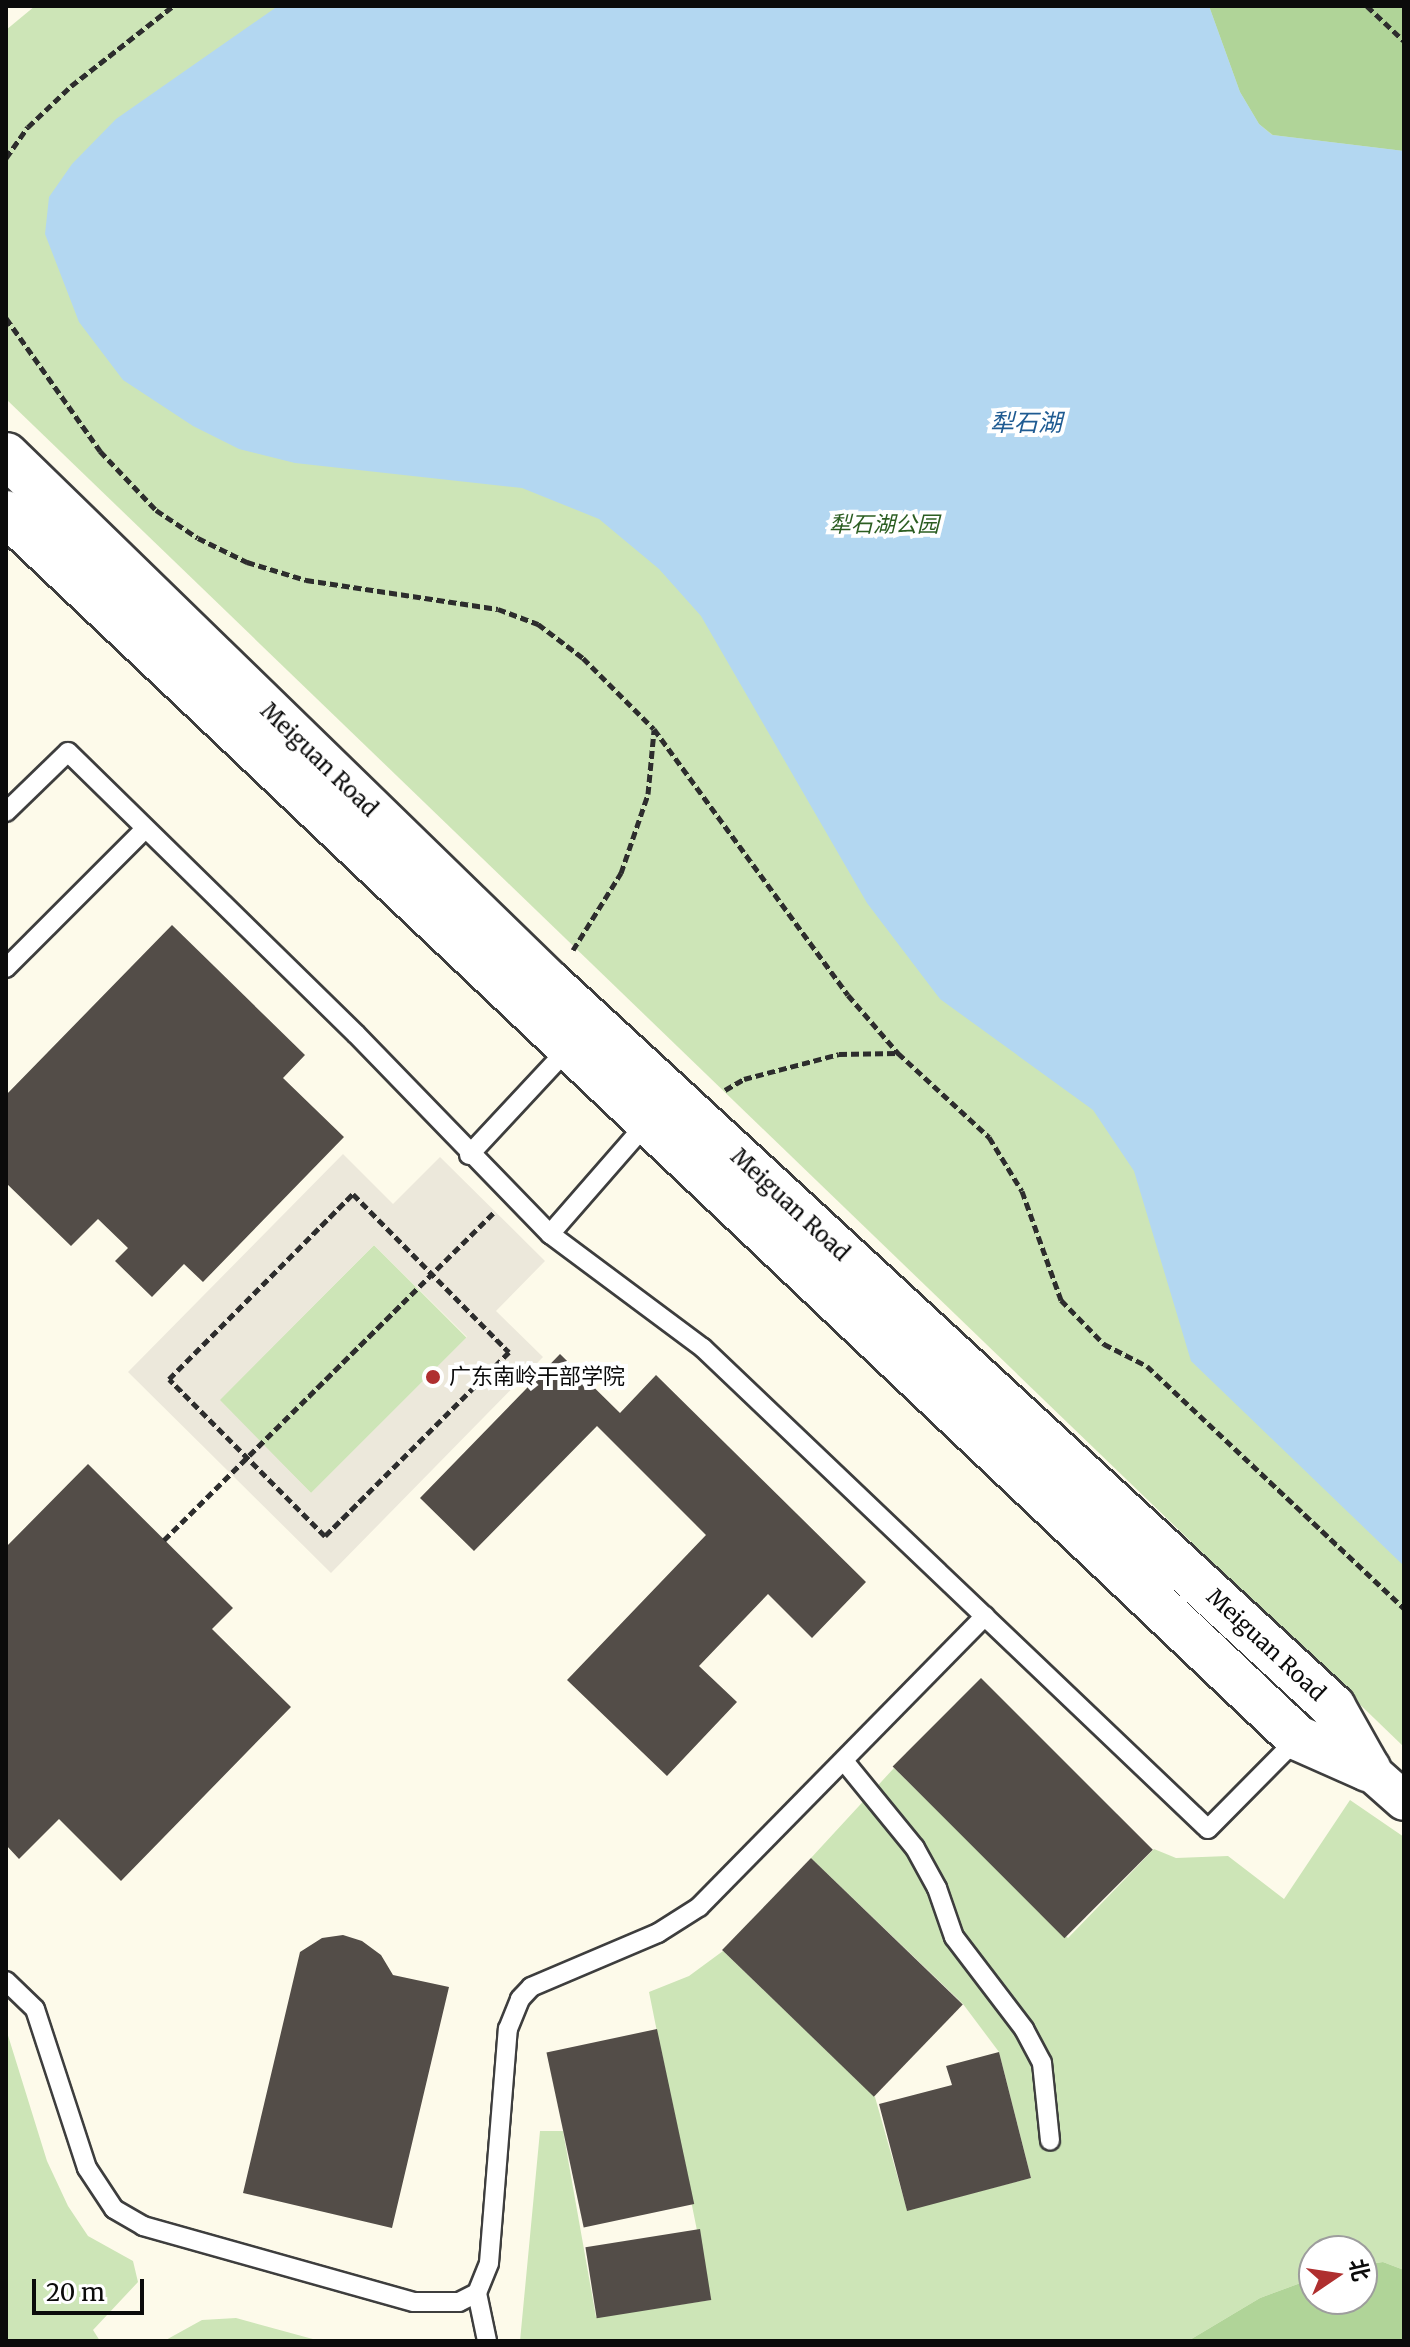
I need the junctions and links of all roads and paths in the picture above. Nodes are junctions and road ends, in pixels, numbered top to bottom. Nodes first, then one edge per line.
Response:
1 (173, 6) edge
2 (1367, 6) edge
3 (1404, 41) edge
4 (6, 158) edge
5 (6, 318) edge
6 (6, 455) edge
7 (6, 513) edge
8 (654, 729) junction
9 (6, 812) edge
10 (145, 829) junction
11 (6, 968) edge
12 (548, 982) junction
13 (568, 1049) junction
14 (898, 1053) junction
15 (668, 1117) junction
16 (469, 1155) junction
17 (511, 1196) junction
18 (550, 1234) junction
19 (432, 1274) junction
20 (247, 1458) junction
21 (164, 1540) dead end
22 (1404, 1608) edge
23 (985, 1616) junction
24 (1298, 1738) junction
25 (844, 1761) junction
26 (1368, 1769) junction
27 (1404, 1801) edge
28 (6, 1981) edge
29 (1050, 2141) dead end
30 (477, 2293) junction
31 (487, 2341) edge

1 - 4 path
2 - 3 path
5 - 8 path
6 - 12 street, Meiguan Road
7 - 13 street, Meiguan Road
8 - 12 path
8 - 14 path
9 - 10 lane
10 - 11 lane
10 - 16 lane
12 - 15 street, Meiguan Road
13 - 15 street, Meiguan Road
13 - 16 lane
14 - 15 path
14 - 22 path
15 - 18 lane
15 - 24 street, Meiguan Road
15 - 26 street, Meiguan Road
16 - 17 lane
17 - 18 lane
17 - 19 path
18 - 23 lane
19 - 20 path
19 - 20 path
19 - 20 path
20 - 21 path
23 - 24 lane
23 - 25 lane
24 - 26 street, Meiguan Road
25 - 29 lane
25 - 30 lane
26 - 27 street
28 - 30 lane
30 - 31 lane

